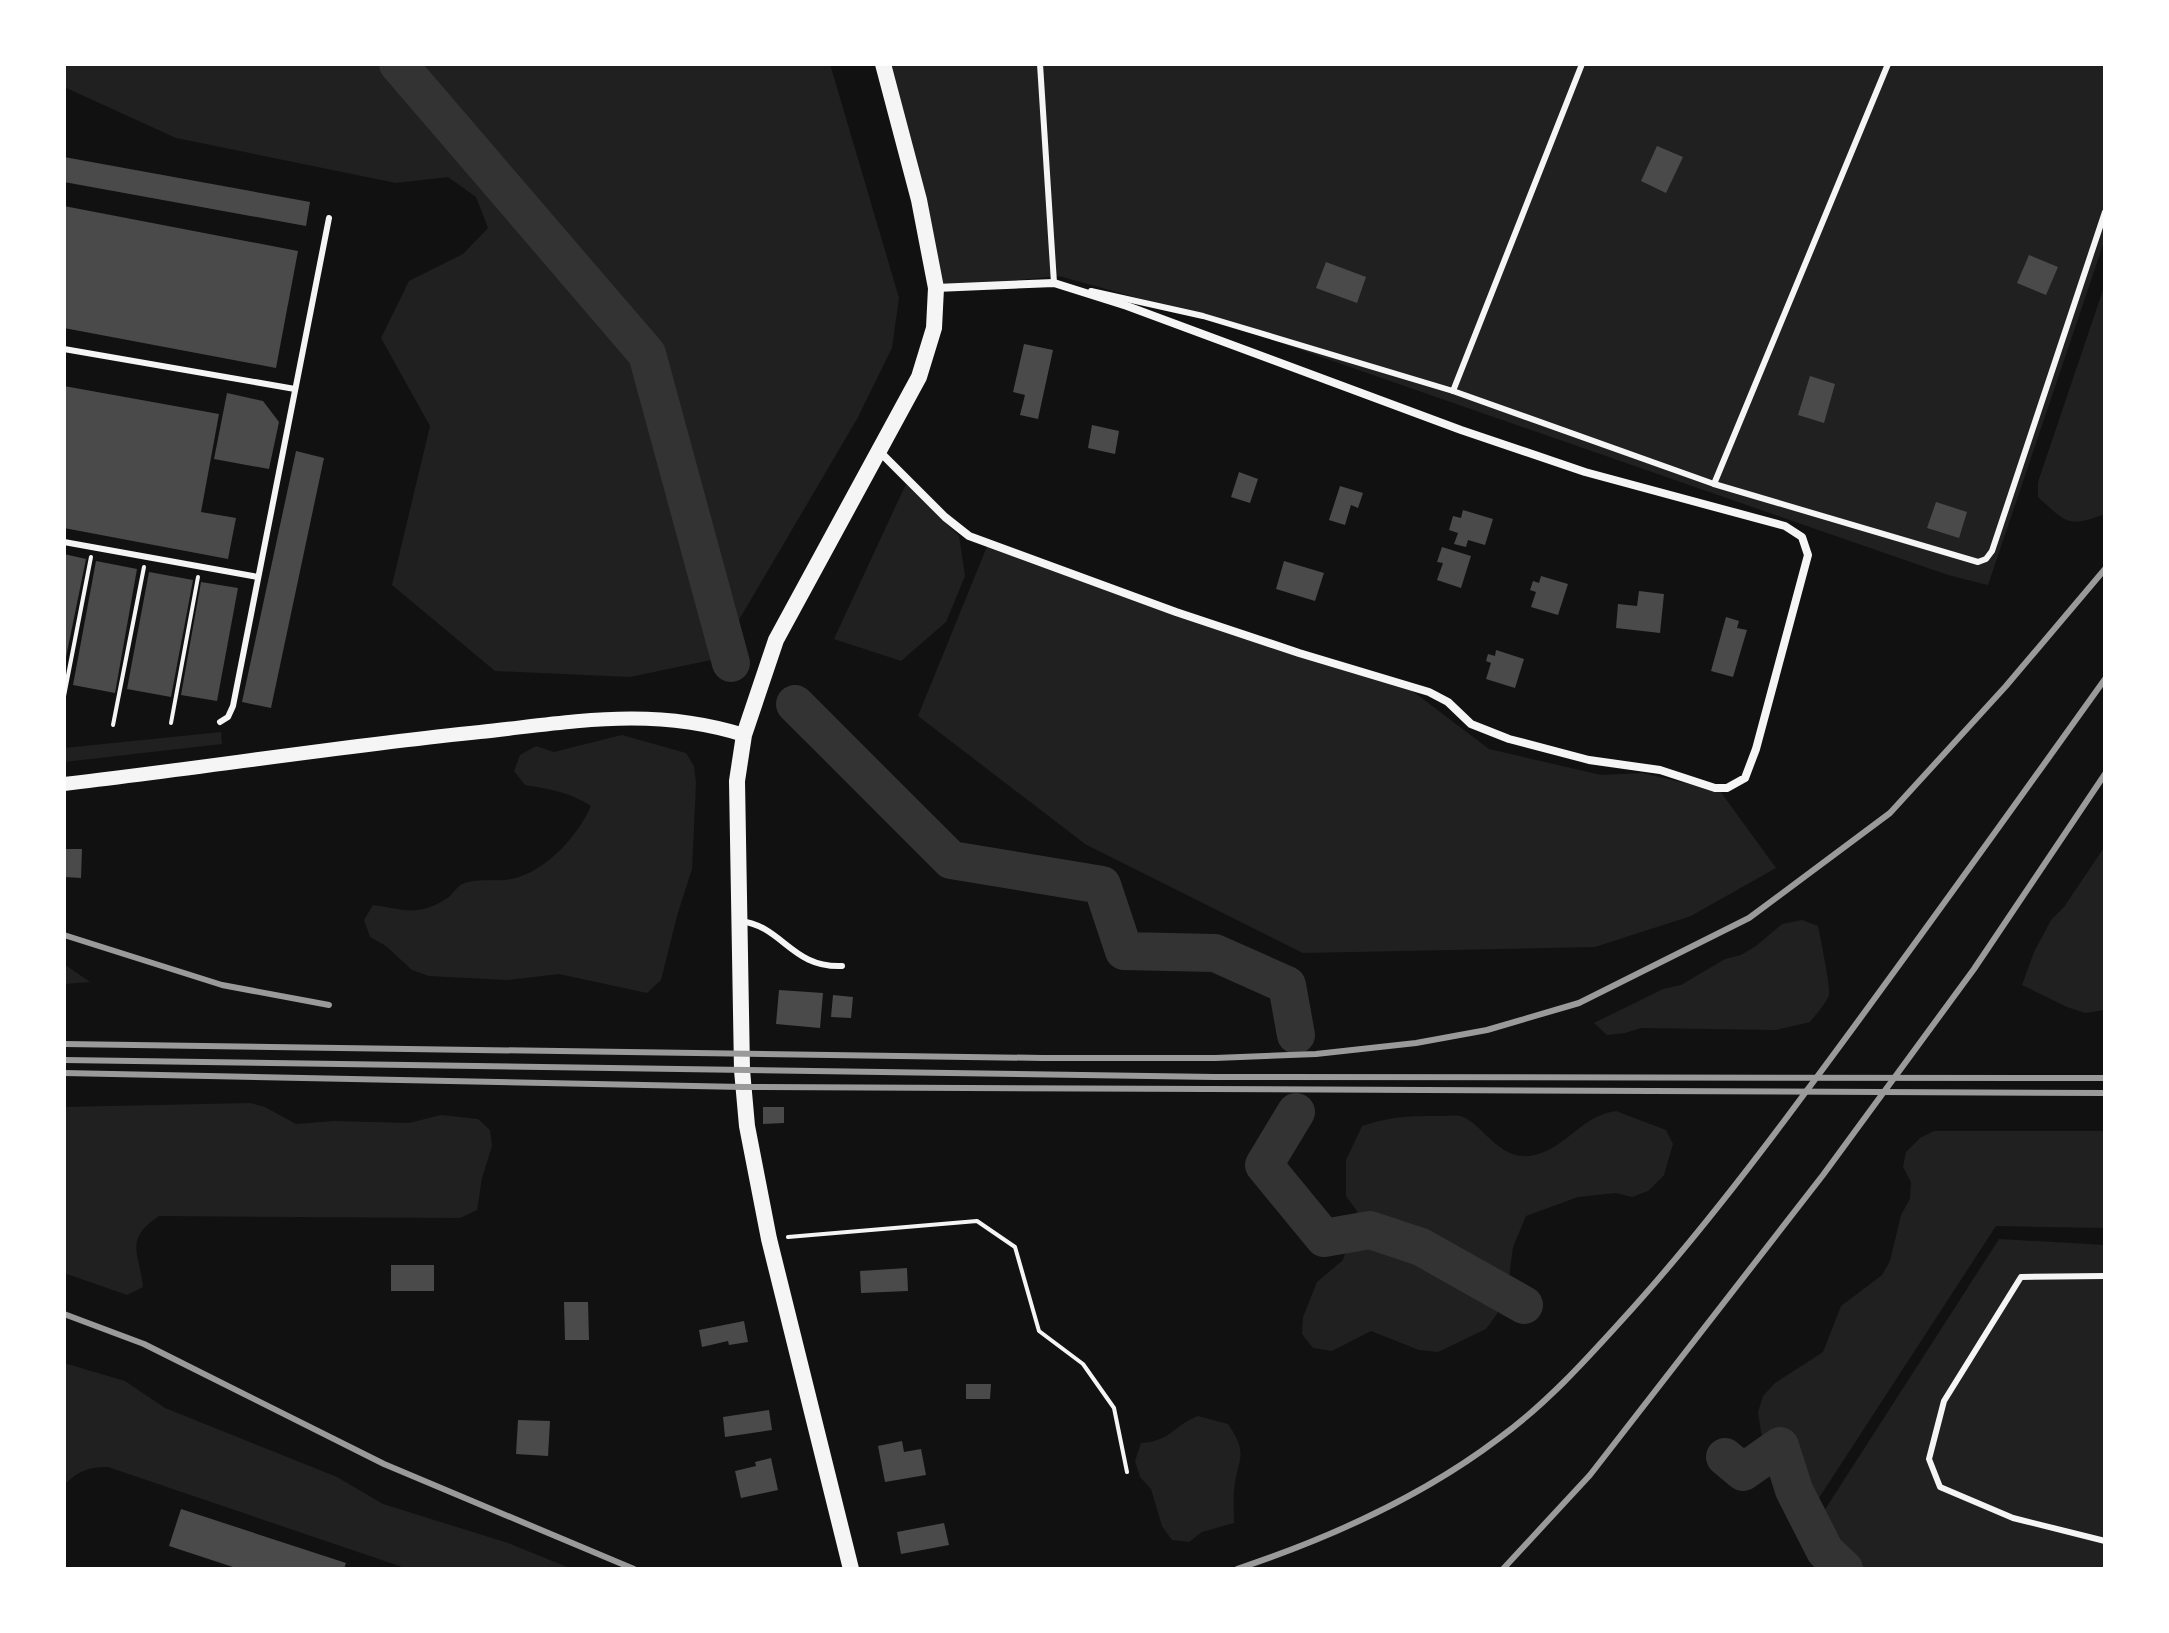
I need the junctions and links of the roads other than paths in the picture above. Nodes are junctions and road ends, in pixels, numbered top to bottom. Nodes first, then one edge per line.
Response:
1 (883, 64) edge
2 (1040, 64) edge
3 (1582, 64) edge
4 (1888, 64) edge
5 (2105, 212) edge
6 (329, 218) dead end
7 (1054, 283) junction
8 (936, 288) junction
9 (64, 349) edge
10 (295, 389) junction
11 (1453, 391) junction
12 (879, 451) junction
13 (1714, 484) junction
14 (64, 542) edge
15 (258, 577) junction
16 (220, 722) dead end
17 (744, 735) junction
18 (64, 784) edge
19 (740, 921) junction
20 (842, 966) dead end
21 (2105, 1276) edge
22 (2105, 1541) edge
23 (851, 1569) edge

1 - 8 main road
2 - 7 lane
3 - 11 lane
4 - 13 lane
5 - 13 lane
6 - 10 lane
7 - 8 street
7 - 11 lane
7 - 12 street
8 - 12 main road
9 - 10 lane
10 - 15 lane
11 - 13 lane
12 - 17 main road
14 - 15 lane
15 - 16 lane
17 - 18 street
17 - 19 main road
19 - 20 lane
19 - 23 main road
21 - 22 lane

